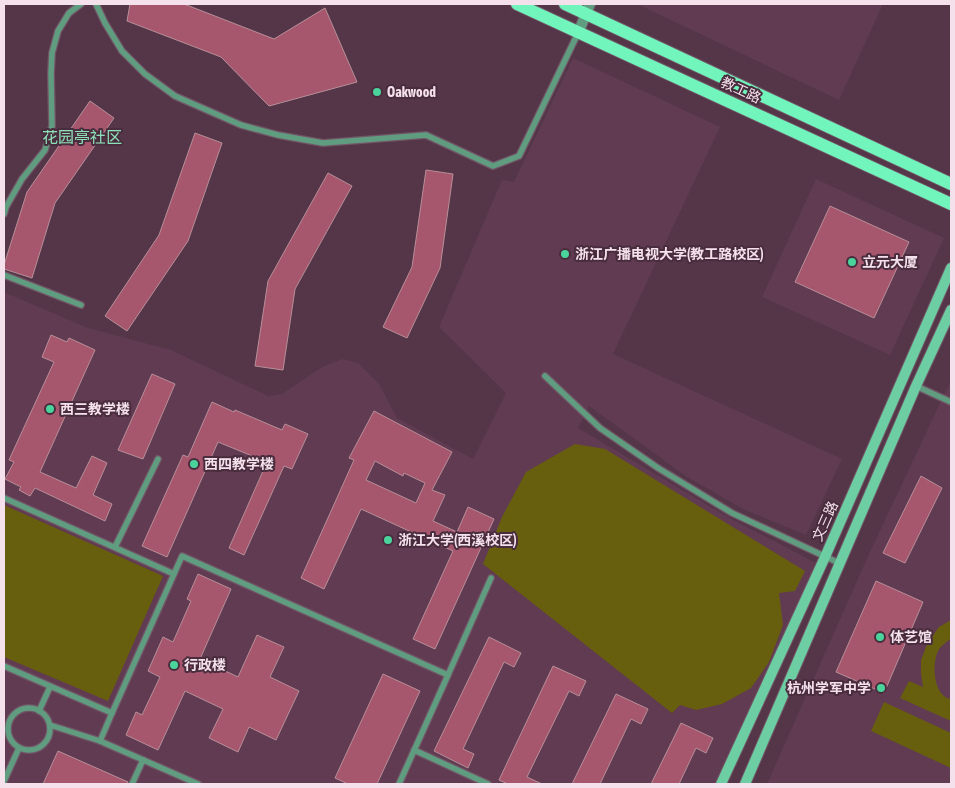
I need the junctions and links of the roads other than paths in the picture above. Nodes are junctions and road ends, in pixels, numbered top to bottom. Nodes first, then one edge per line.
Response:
1 (80, 4) edge
2 (96, 4) edge
3 (517, 4) edge
4 (565, 4) edge
5 (588, 8) edge
6 (578, 31) junction
7 (951, 184) edge
8 (951, 204) edge
9 (4, 214) edge
10 (951, 268) edge
11 (4, 275) edge
12 (81, 306) dead end
13 (951, 310) edge
14 (545, 376) dead end
15 (916, 386) junction
16 (951, 402) edge
17 (158, 459) dead end
18 (4, 498) edge
19 (115, 547) junction
20 (825, 556) junction
21 (839, 563) junction
22 (174, 574) junction
23 (491, 578) dead end
24 (4, 666) edge
25 (448, 675) junction
26 (50, 687) junction
27 (39, 711) junction
28 (112, 713) junction
29 (4, 717) edge
30 (11, 720) junction
31 (50, 725) junction
32 (100, 741) junction
33 (19, 748) junction
34 (414, 750) junction
35 (144, 760) junction
36 (4, 781) edge
37 (132, 784) edge
38 (198, 784) edge
39 (399, 784) edge
40 (488, 784) edge
41 (721, 784) edge
42 (745, 784) edge

1 - 9 lane
2 - 6 lane
3 - 6 main road, 教工路
4 - 5 main road, 教工路
5 - 6 street
5 - 7 main road, 教工路
6 - 8 main road, 教工路
10 - 20 main road, 文三路
11 - 12 lane
13 - 15 main road
14 - 20 lane
15 - 16 lane
15 - 21 main road
17 - 19 lane
18 - 19 lane
19 - 22 lane
20 - 21 lane
20 - 41 main road, 文三路
21 - 42 main road
22 - 25 lane
22 - 28 lane
23 - 25 lane
24 - 26 lane
25 - 34 lane
26 - 27 lane
26 - 28 lane
27 - 30 lane
27 - 31 lane
28 - 32 lane
29 - 30 lane
30 - 33 lane
31 - 32 lane
31 - 33 lane
32 - 35 lane
33 - 36 lane
34 - 39 lane
34 - 40 lane
35 - 37 lane
35 - 38 lane

